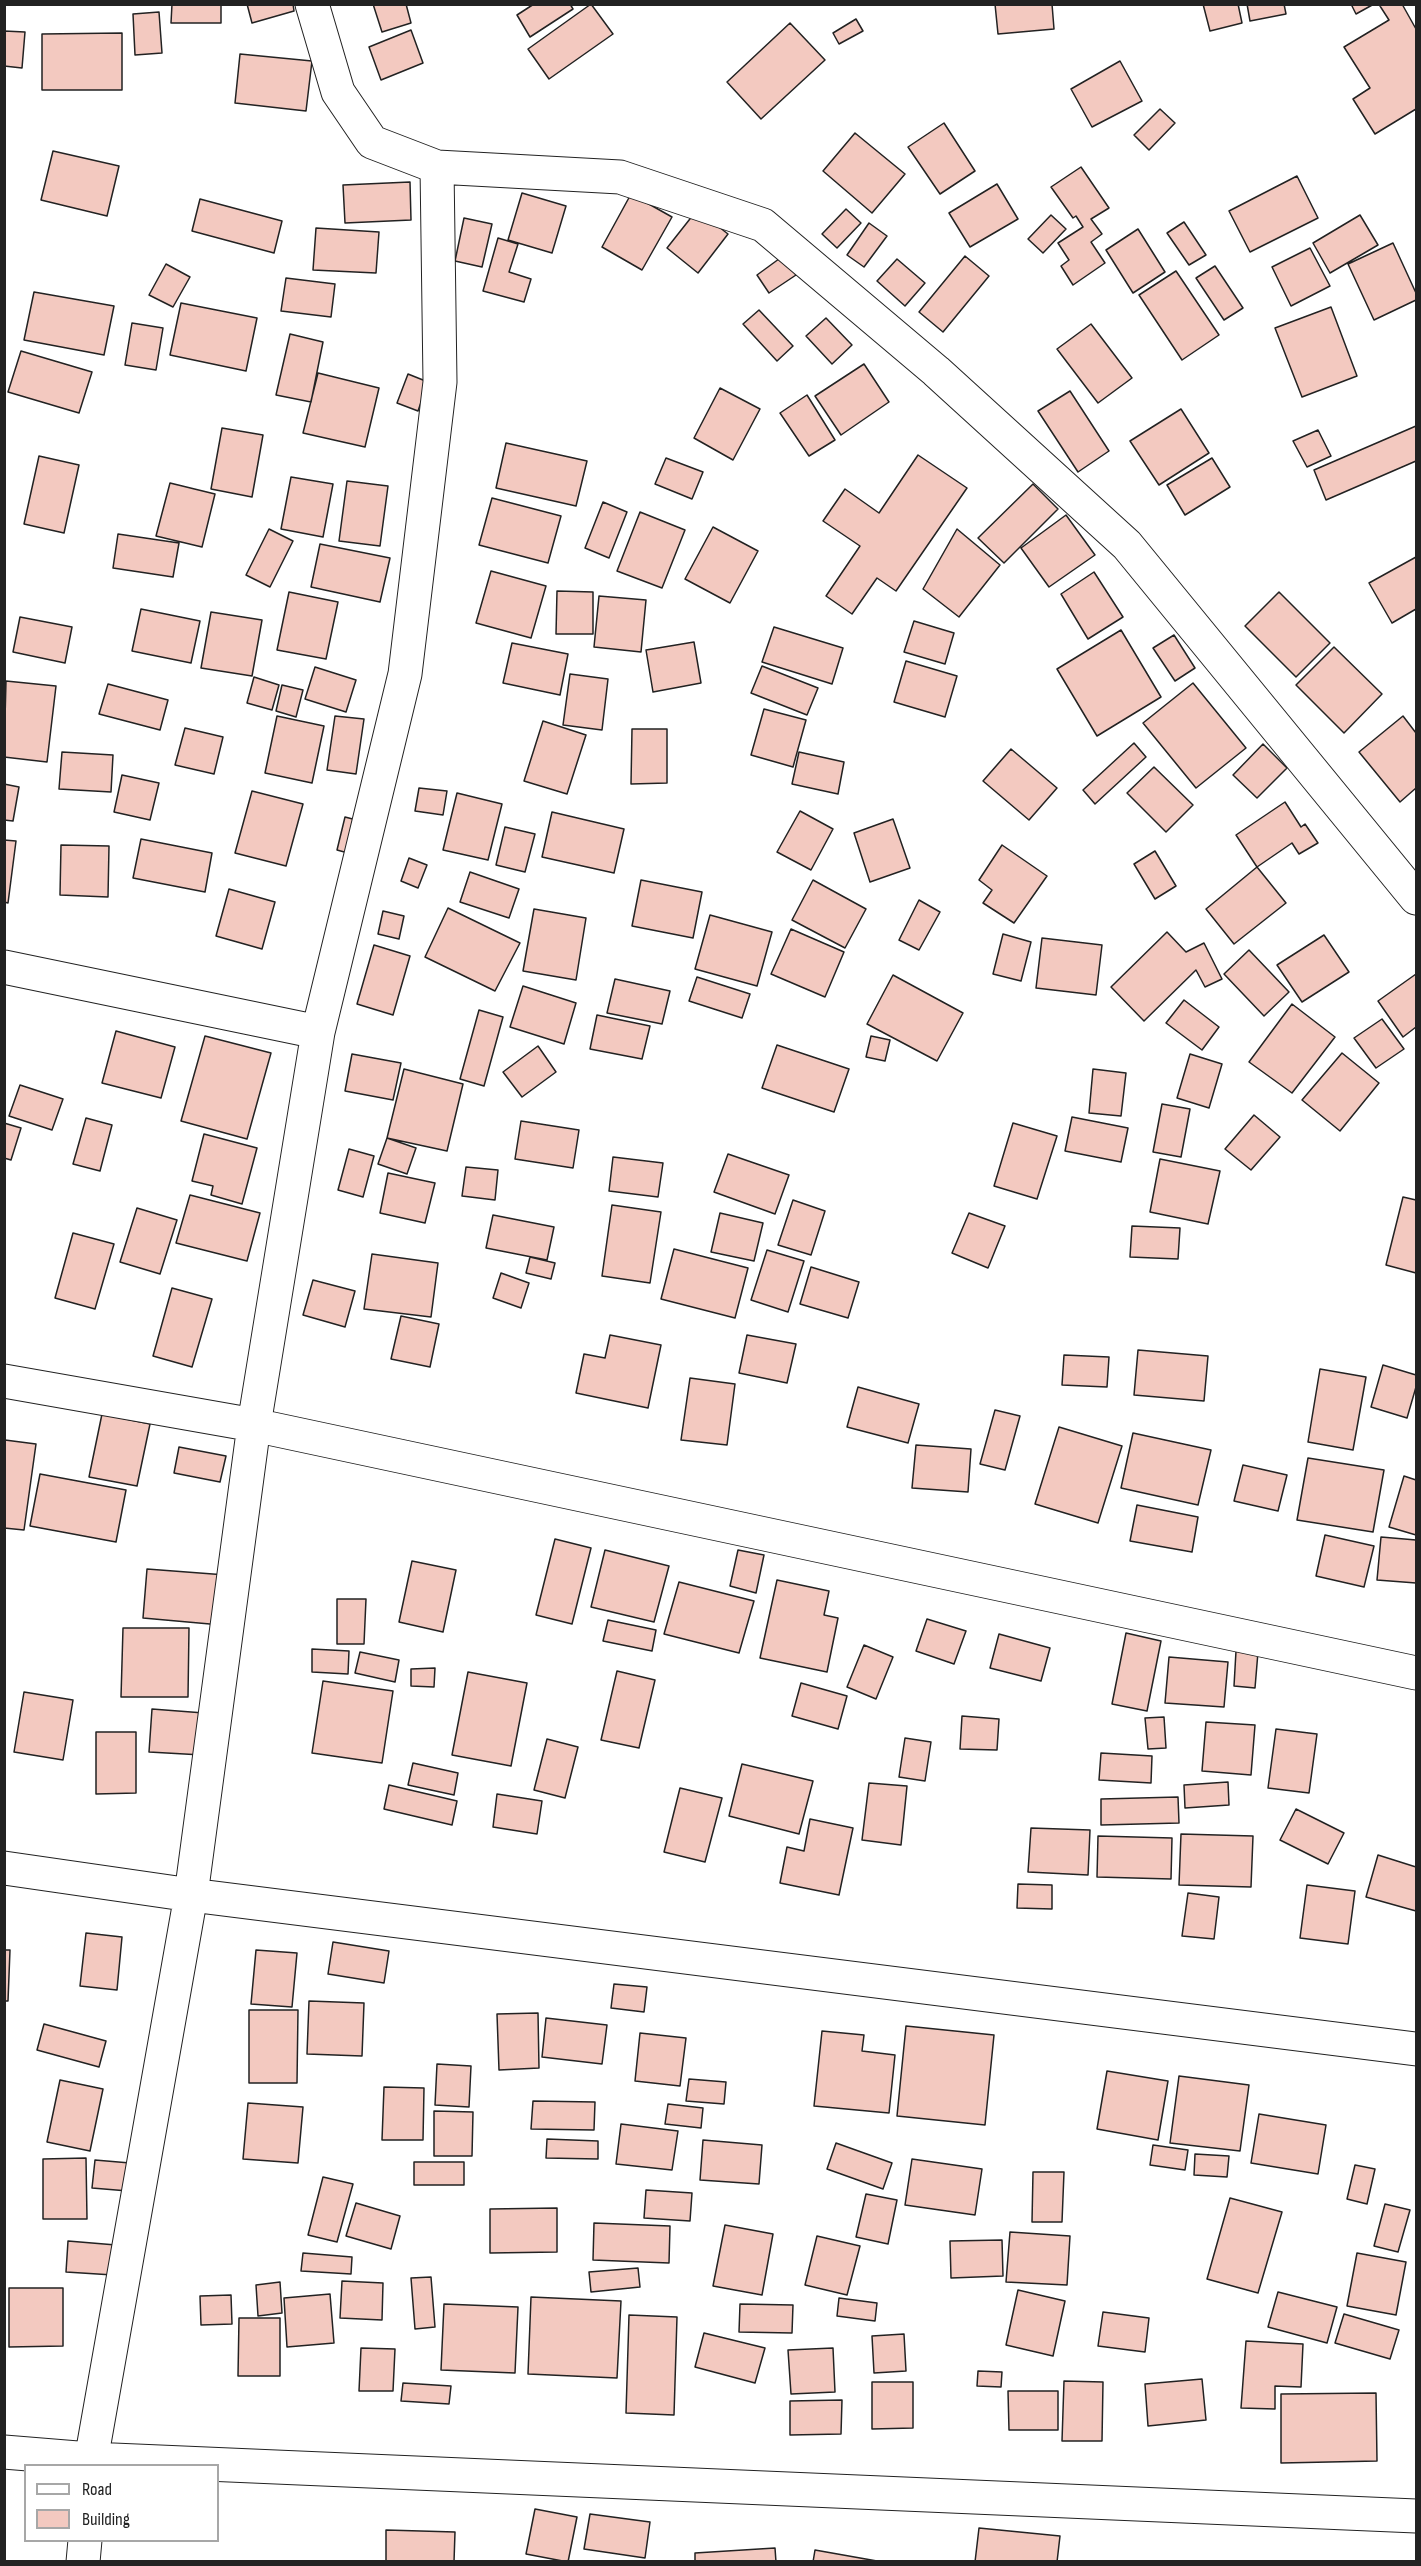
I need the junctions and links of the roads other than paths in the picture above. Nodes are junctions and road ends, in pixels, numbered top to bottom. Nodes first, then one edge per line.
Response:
1 (312, 4) edge
2 (437, 167) junction
3 (1416, 898) edge
4 (4, 967) edge
5 (318, 1032) junction
6 (4, 1381) edge
7 (254, 1425) junction
8 (1416, 1673) edge
9 (4, 1868) edge
10 (191, 1895) junction
11 (1416, 2049) edge
12 (4, 2452) edge
13 (90, 2462) edge
14 (139, 2464) edge
15 (219, 2467) edge
16 (1416, 2516) edge
17 (85, 2542) edge
18 (83, 2562) edge

1 - 2 street
2 - 3 street
2 - 5 street
4 - 5 street
5 - 7 street
6 - 7 street
7 - 8 street
7 - 10 street
9 - 10 street
10 - 11 street
10 - 13 street
12 - 13 street
13 - 14 street
15 - 16 street
17 - 18 street

